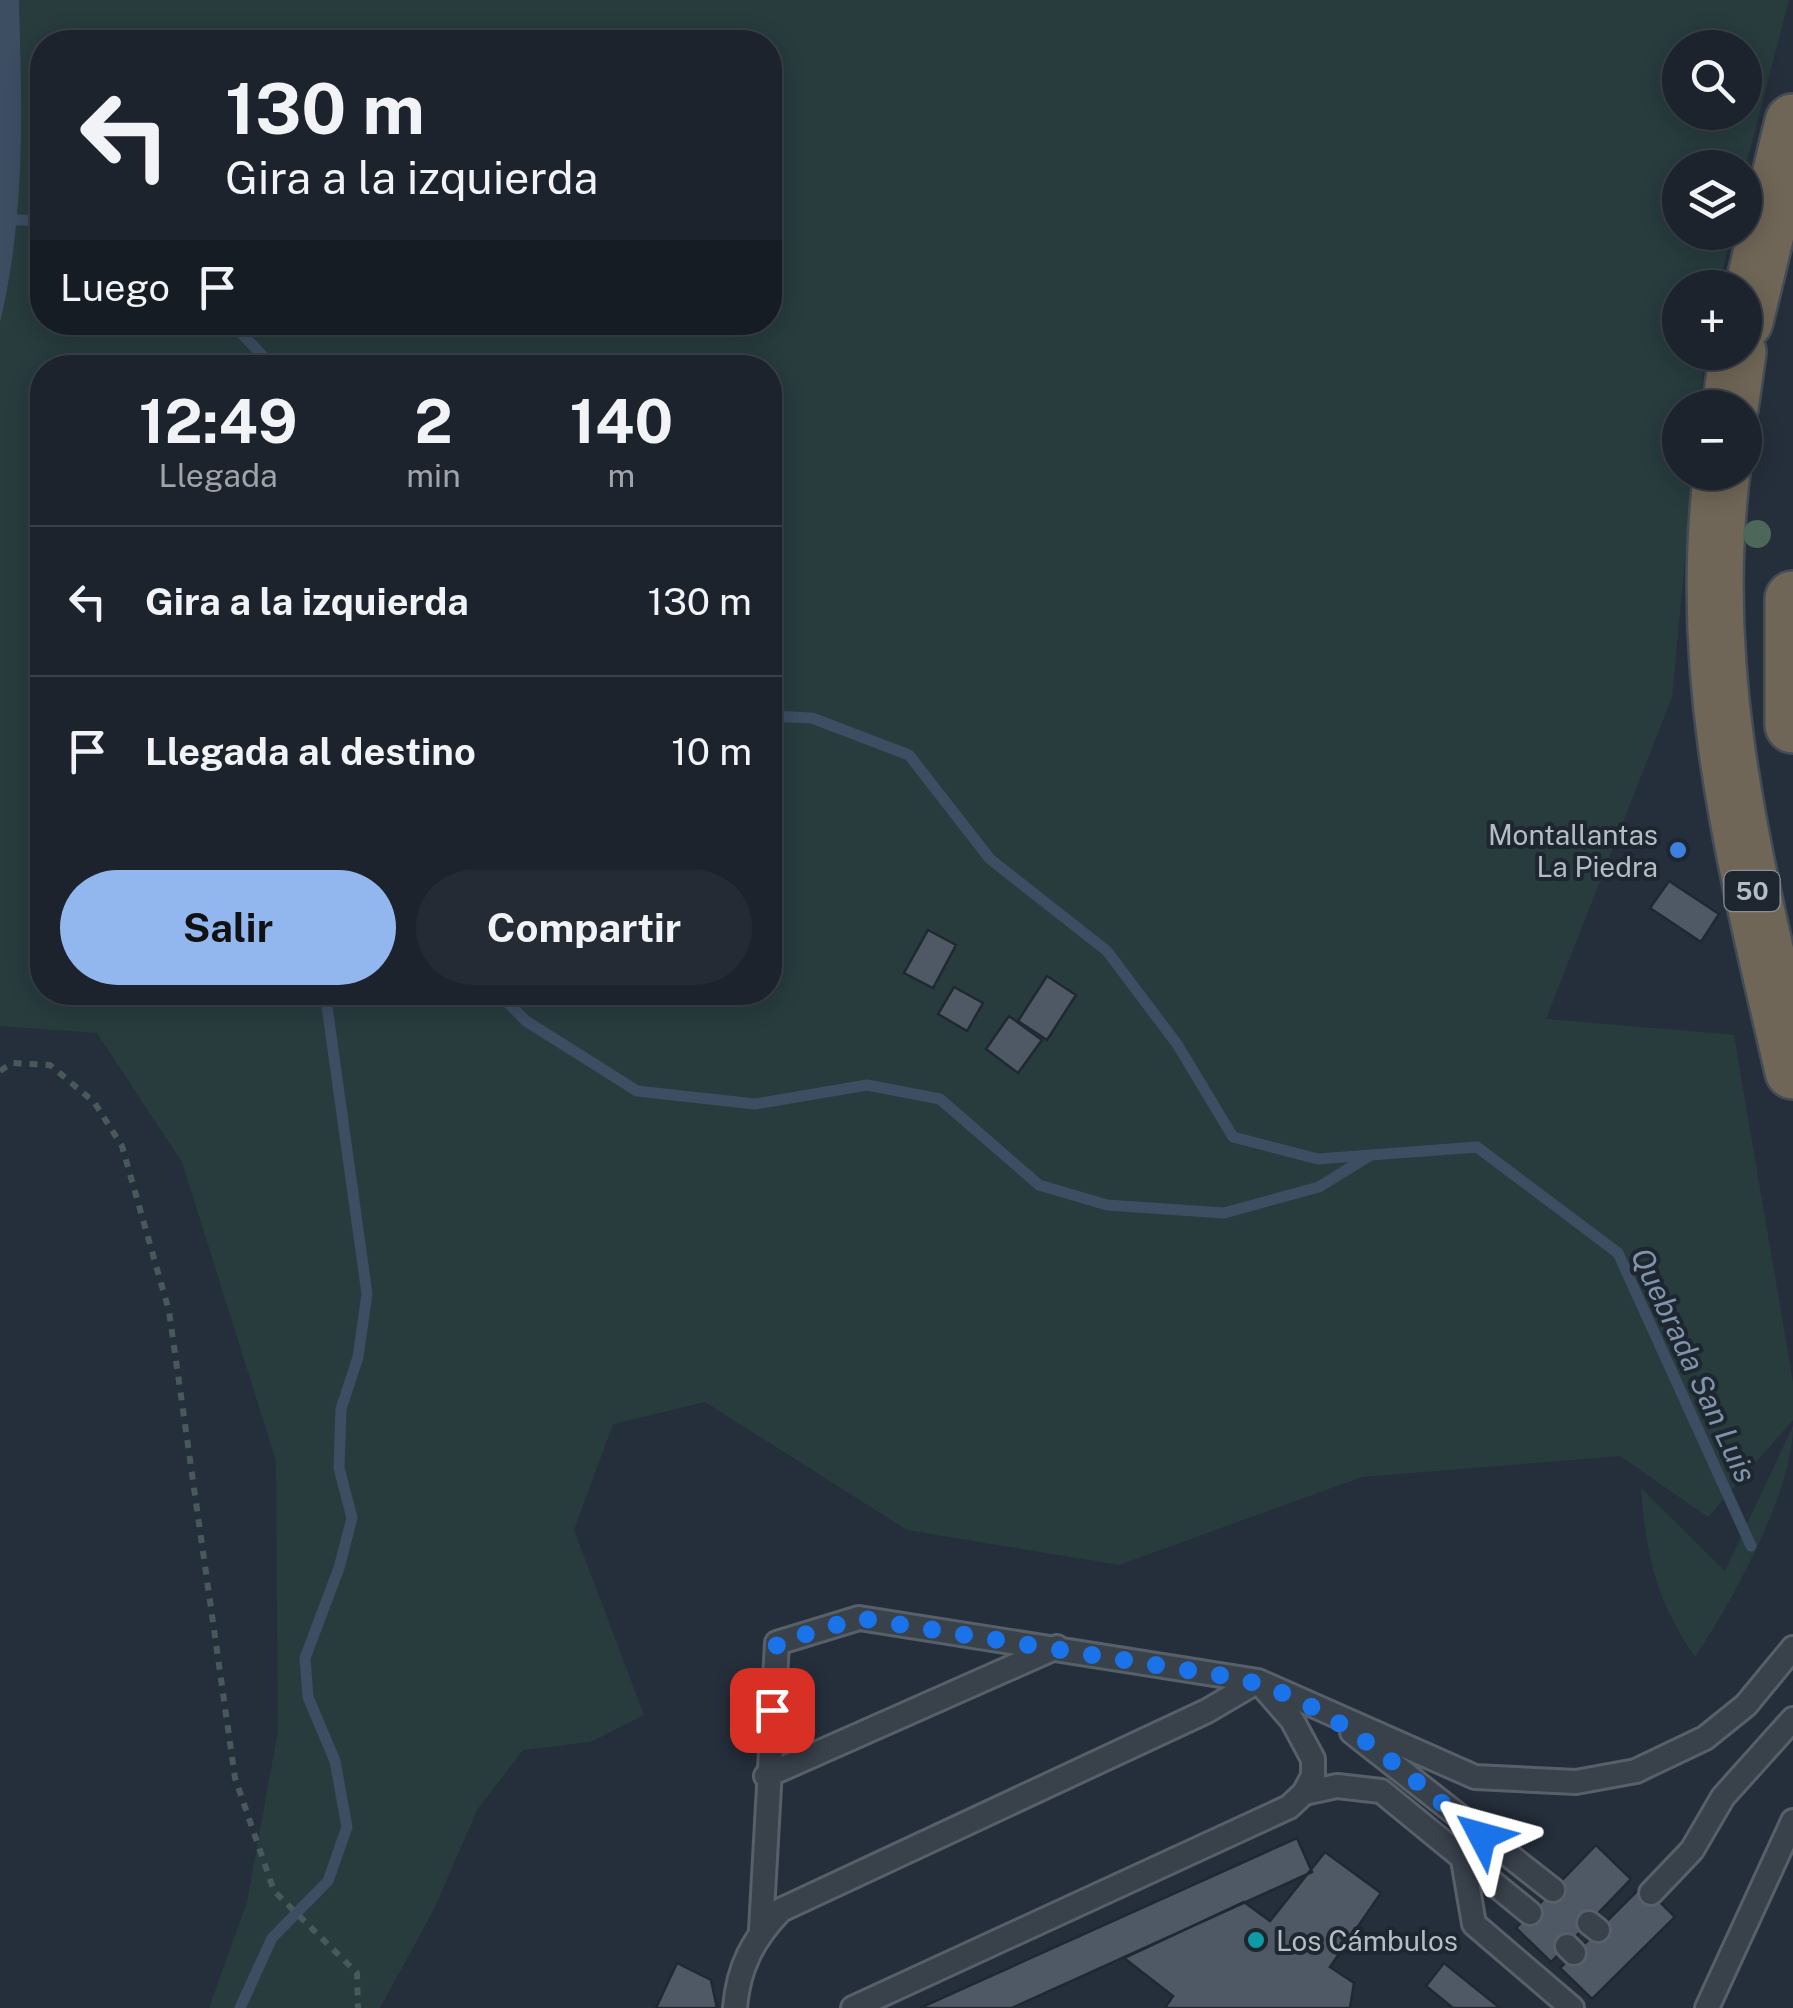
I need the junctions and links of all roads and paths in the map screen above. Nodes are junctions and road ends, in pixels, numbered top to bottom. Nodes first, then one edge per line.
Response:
1 (1793, 122) edge
2 (1757, 270) edge
3 (1721, 490) edge
4 (1793, 599) edge
5 (1793, 725) edge
6 (1793, 1070) edge
7 (0, 1072) edge
8 (1058, 1646) junction
9 (1793, 1648) edge
10 (1258, 1682) junction
11 (1326, 1711) junction
12 (1793, 1719) edge
13 (766, 1776) junction
14 (1304, 1793) junction
15 (1793, 1821) edge
16 (1482, 1836) junction
17 (1463, 1860) junction
18 (1552, 1890) dead end
19 (1651, 1894) dead end
20 (1530, 1913) dead end
21 (761, 1930) junction
22 (737, 1980) junction
23 (1566, 1993) edge
24 (358, 2008) edge
25 (735, 2008) edge
26 (754, 2008) edge
27 (853, 2008) edge
28 (1707, 2008) edge

1 - 2 highway
3 - 6 highway, 50
4 - 5 highway
7 - 24 path
8 - 10 lane
8 - 13 lane
8 - 13 lane
9 - 11 lane
10 - 11 lane
10 - 14 lane
10 - 21 lane
11 - 16 lane
12 - 19 lane
13 - 21 lane
14 - 17 lane
14 - 27 lane
15 - 28 lane
16 - 17 lane
16 - 18 lane
17 - 20 lane
17 - 23 lane
21 - 22 lane
22 - 25 lane
22 - 26 lane

